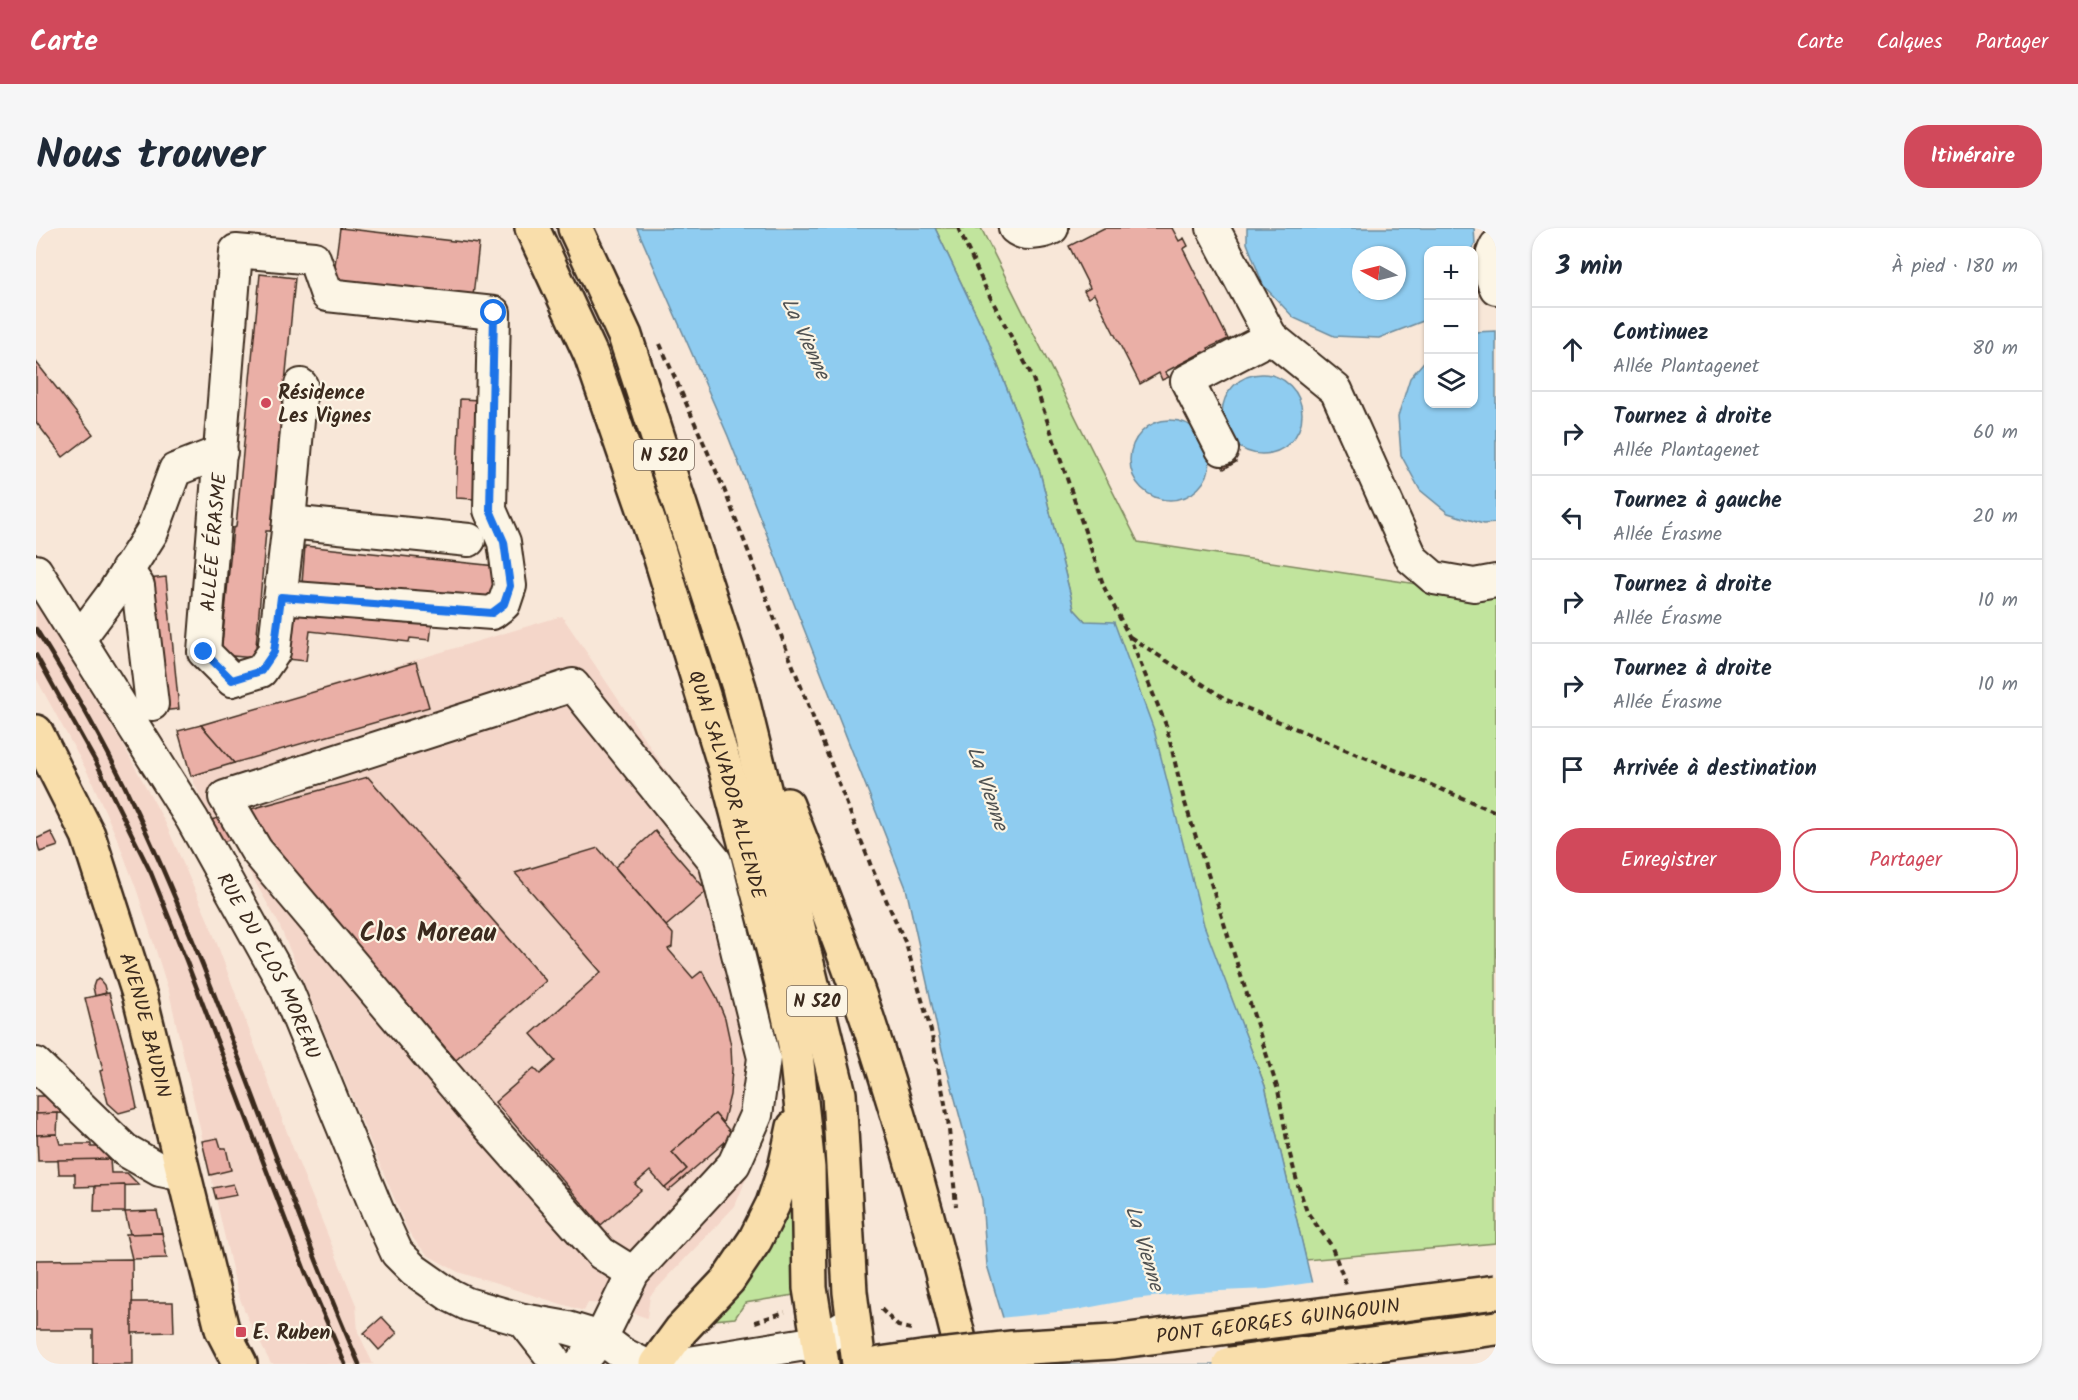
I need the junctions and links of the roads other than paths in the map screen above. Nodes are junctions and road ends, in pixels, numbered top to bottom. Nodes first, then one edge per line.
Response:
1 (532, 228) edge
2 (575, 228) edge
3 (1015, 228) edge
4 (1052, 228) edge
5 (1213, 228) edge
6 (1496, 246) edge
7 (1496, 288) edge
8 (1271, 337) junction
9 (302, 385) dead end
10 (1221, 449) dead end
11 (221, 452) junction
12 (289, 522) junction
13 (469, 540) dead end
14 (127, 570) junction
15 (36, 571) edge
16 (1496, 581) edge
17 (281, 597) junction
18 (79, 639) junction
19 (739, 687) junction
20 (152, 704) dead end
21 (36, 732) edge
22 (36, 1064) edge
23 (800, 1093) junction
24 (184, 1175) junction
25 (633, 1273) junction
26 (1496, 1292) edge
27 (866, 1313) junction
28 (523, 1320) junction
29 (1496, 1328) edge
30 (222, 1329) junction
31 (601, 1338) junction
32 (1113, 1342) junction
33 (820, 1353) edge
34 (221, 1364) edge
35 (240, 1364) edge
36 (555, 1364) edge
37 (580, 1364) edge
38 (643, 1364) edge
39 (656, 1364) edge
40 (683, 1364) edge
41 (859, 1364) edge
42 (880, 1364) edge
43 (965, 1364) edge
44 (1003, 1364) edge
45 (1230, 1364) edge

1 - 23 main road, QUAI SALVADOR ALLENDE / N 520
2 - 19 main road, QUAI SALVADOR ALLENDE / N 520
3 - 4 street
5 - 8 street
6 - 7 street
8 - 10 street
8 - 16 street
9 - 12 street, ALLÉE ÉRASME
11 - 14 street
11 - 17 street, ALLÉE ÉRASME
11 - 17 street, ALLÉE ÉRASME
12 - 13 street
12 - 17 street, ALLÉE ÉRASME
14 - 18 street
14 - 20 street
15 - 18 street, RUE DU CLOS MOREAU
18 - 28 street, RUE DU CLOS MOREAU
19 - 27 main road, QUAI SALVADOR ALLENDE / N 520
19 - 43 main road
21 - 24 main road, AVENUE BAUDIN
22 - 24 street
23 - 33 main road, QUAI SALVADOR ALLENDE / N 520
23 - 39 main road
24 - 30 main road, AVENUE BAUDIN
25 - 25 street
25 - 31 street
26 - 32 main road, PONT GEORGES GUINGOUIN, bridge
27 - 33 street
27 - 41 main road, QUAI SALVADOR ALLENDE / N 520
28 - 31 street, RUE DU CLOS MOREAU
28 - 36 street
29 - 45 main road, PONT GEORGES GUINGOUIN, bridge
30 - 34 main road, AVENUE BAUDIN
30 - 35 main road, AVENUE BAUDIN
31 - 37 street
31 - 38 street, RUE DU CLOS MOREAU
32 - 42 main road, PONT GEORGES GUINGOUIN, bridge
32 - 44 main road, bridge
33 - 40 street

